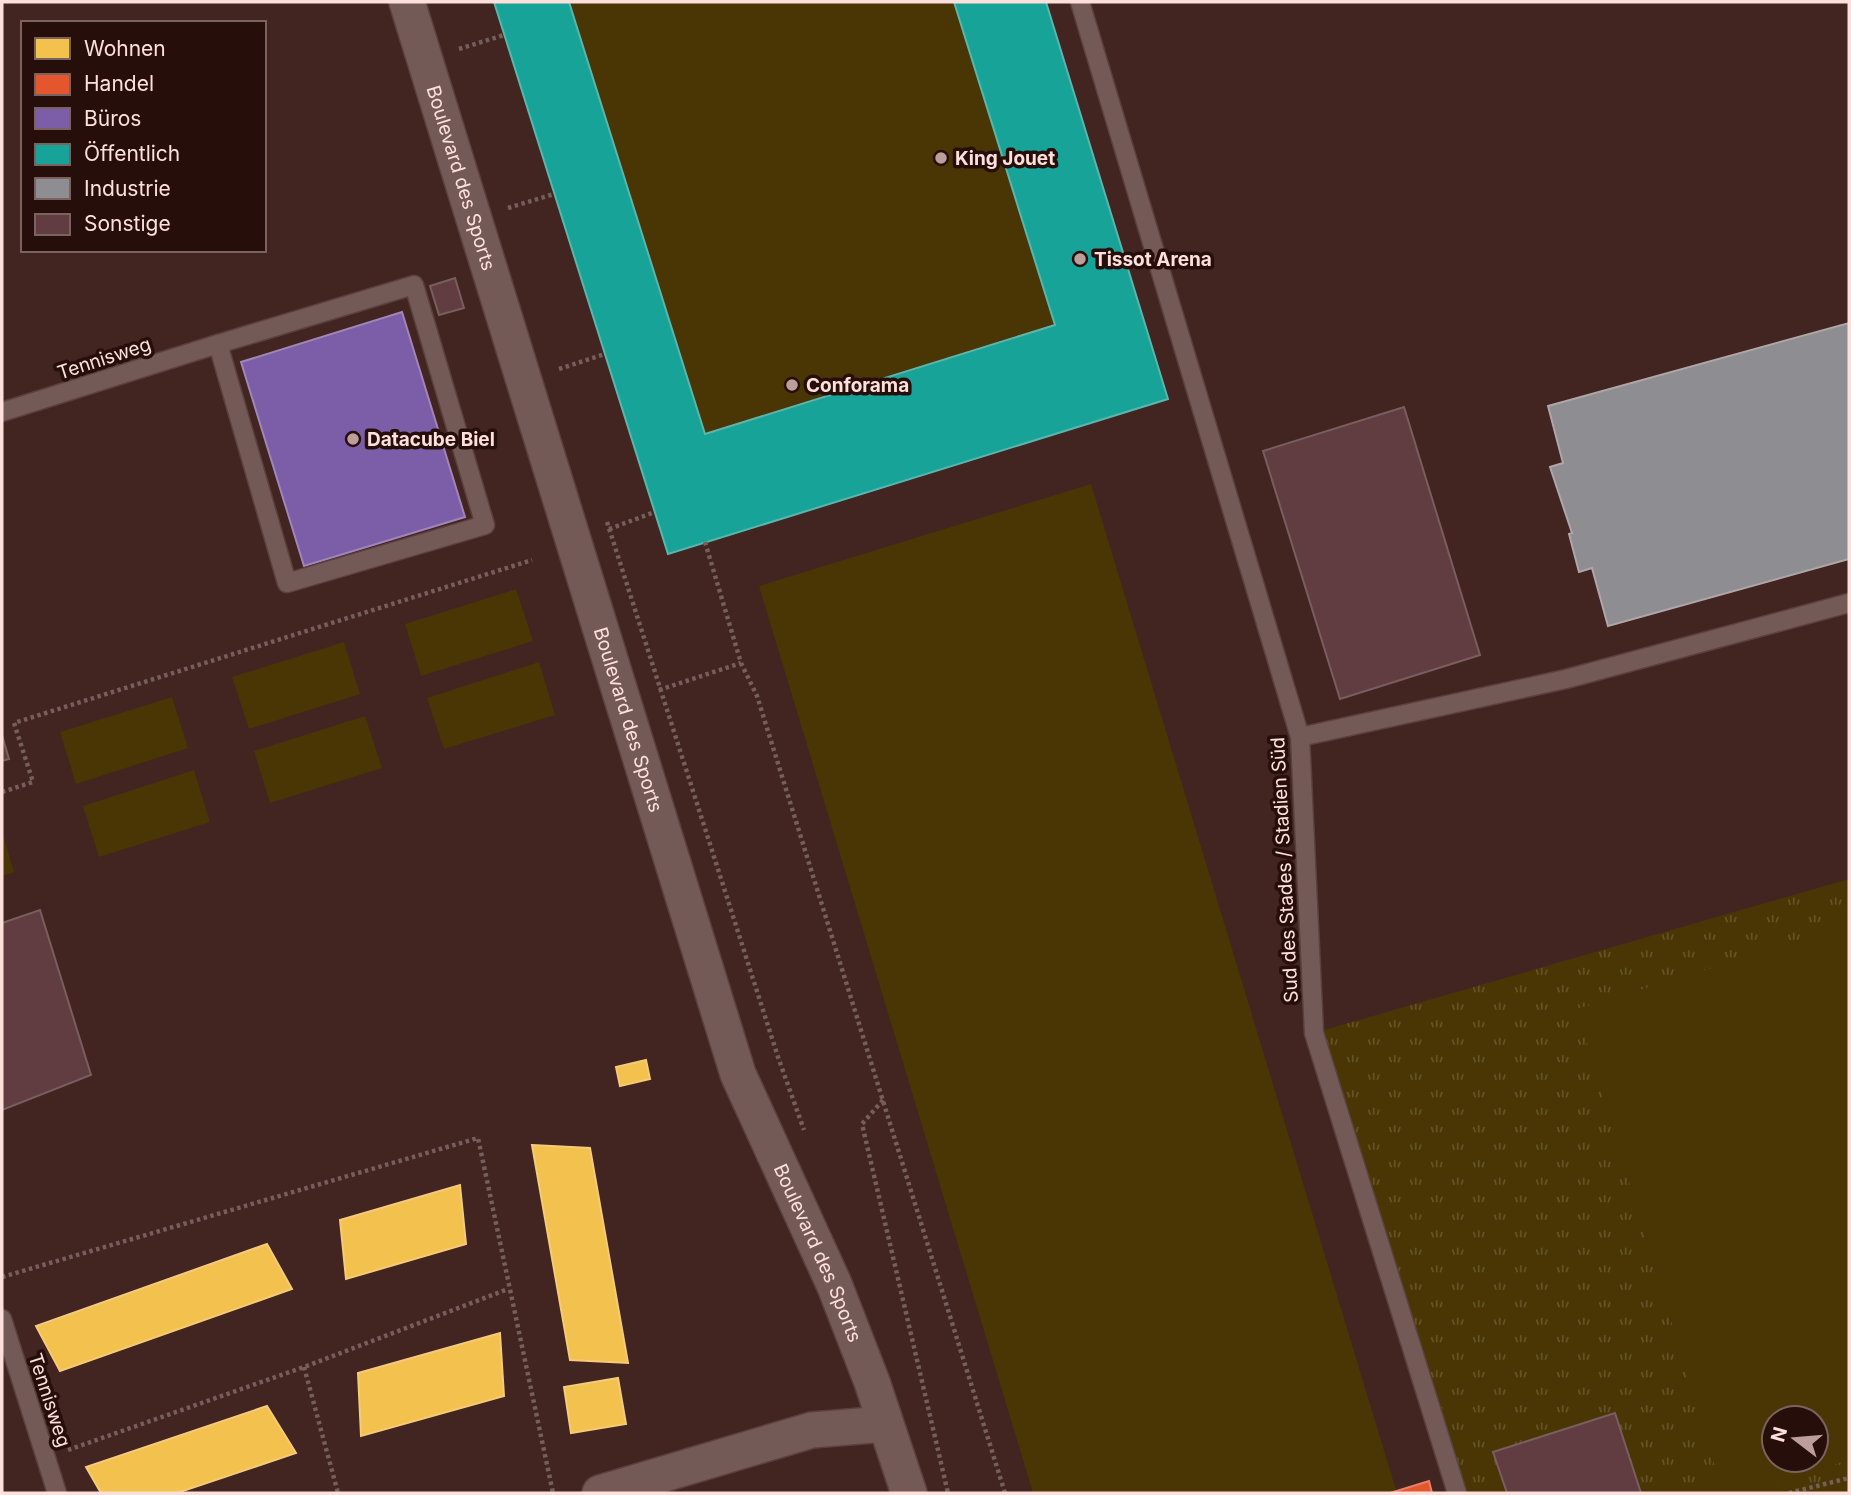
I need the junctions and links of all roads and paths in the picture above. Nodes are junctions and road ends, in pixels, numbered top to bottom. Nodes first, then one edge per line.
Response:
1 (407, 2) edge
2 (1080, 2) edge
3 (504, 35) dead end
4 (455, 37) dead end
5 (459, 49) junction
6 (463, 62) dead end
7 (554, 194) dead end
8 (504, 195) dead end
9 (508, 208) junction
10 (512, 220) dead end
11 (218, 344) junction
12 (605, 354) dead end
13 (555, 357) dead end
14 (559, 369) junction
15 (563, 382) dead end
16 (2, 412) edge
17 (655, 512) dead end
18 (604, 516) dead end
19 (609, 529) junction
20 (705, 542) dead end
21 (532, 560) dead end
22 (1849, 603) edge
23 (741, 663) junction
24 (659, 690) junction
25 (1300, 737) junction
26 (2, 792) edge
27 (883, 1100) junction
28 (805, 1133) dead end
29 (2, 1277) edge
30 (508, 1289) junction
31 (2, 1319) edge
32 (304, 1367) junction
33 (885, 1424) junction
34 (47, 1458) junction
35 (1849, 1478) edge
36 (57, 1493) edge
37 (338, 1493) edge
38 (553, 1493) edge
39 (600, 1493) edge
40 (909, 1493) edge
41 (948, 1493) edge
42 (1005, 1493) edge
43 (1457, 1493) edge
44 (1790, 1493) edge

1 - 33 street, Boulevard des Sports
2 - 25 lane, Sud des Stades / Stadien Süd
3 - 5 path
4 - 5 path
5 - 6 path
7 - 9 path
8 - 9 path
9 - 10 path
11 - 11 lane, Tennisweg
11 - 16 lane, Tennisweg
12 - 14 path
13 - 14 path
14 - 15 path
17 - 19 path
18 - 19 path
19 - 24 path
20 - 23 path
21 - 26 path
22 - 25 lane
23 - 24 path
23 - 27 path
24 - 28 path
25 - 43 lane, Sud des Stades / Stadien Süd
27 - 41 path
27 - 42 path
29 - 30 path
30 - 32 path
30 - 38 path
31 - 34 lane, Tennisweg
32 - 34 path
32 - 37 path
33 - 39 street
33 - 40 street, Boulevard des Sports
34 - 36 lane, Tennisweg
35 - 44 path

